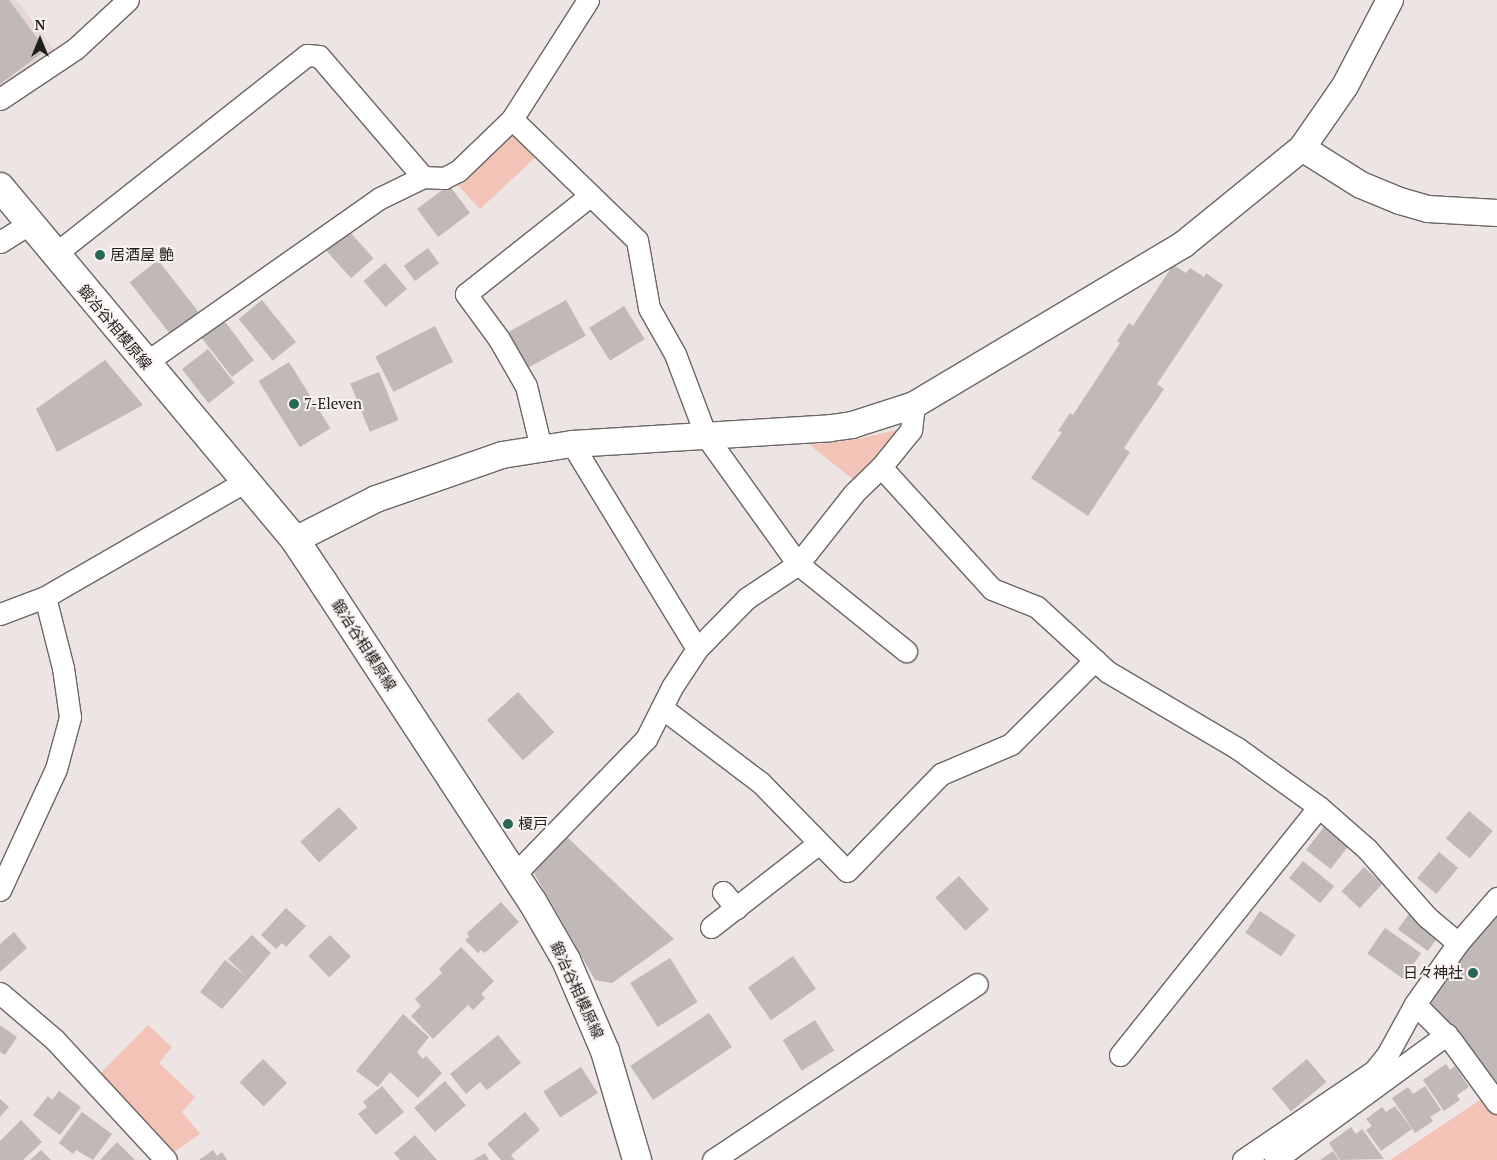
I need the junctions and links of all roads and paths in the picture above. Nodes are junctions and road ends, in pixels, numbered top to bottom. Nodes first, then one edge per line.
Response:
1 (128, 0) edge
2 (588, 0) edge
3 (1390, 0) edge
4 (0, 99) edge
5 (512, 119) junction
6 (1302, 148) junction
7 (423, 177) junction
8 (0, 187) edge
9 (591, 195) junction
10 (1497, 213) edge
11 (30, 223) junction
12 (0, 242) edge
13 (55, 254) junction
14 (145, 363) junction
15 (914, 405) junction
16 (706, 436) junction
17 (572, 444) junction
18 (541, 448) junction
19 (881, 467) junction
20 (244, 482) junction
21 (295, 540) junction
22 (798, 564) junction
23 (45, 597) junction
24 (0, 614) edge
25 (697, 648) junction
26 (906, 651) dead end
27 (1095, 660) junction
28 (662, 708) junction
29 (1318, 807) junction
30 (819, 843) junction
31 (514, 875) junction
32 (0, 890) edge
33 (1497, 898) edge
34 (711, 927) dead end
35 (1458, 943) junction
36 (977, 984) dead end
37 (0, 993) edge
38 (1415, 1004) junction
39 (1447, 1034) junction
40 (1120, 1056) dead end
41 (1394, 1063) junction
42 (1497, 1103) edge
43 (1282, 1149) edge
44 (166, 1160) edge
45 (637, 1160) edge
46 (713, 1160) edge
47 (1243, 1160) edge

1 - 4 street
2 - 5 street
3 - 6 street
5 - 7 street
5 - 9 street
6 - 10 street
6 - 15 street
7 - 13 street
7 - 14 street
8 - 11 main road, 鍛冶谷相模原線
9 - 16 street
9 - 18 street
11 - 12 street
11 - 13 main road, 鍛冶谷相模原線
13 - 14 main road, 鍛冶谷相模原線
14 - 20 main road, 鍛冶谷相模原線
15 - 16 street
15 - 19 street
16 - 17 street
16 - 22 street
17 - 18 street
17 - 25 street
18 - 21 street
19 - 22 street
19 - 27 street
20 - 21 main road, 鍛冶谷相模原線
20 - 23 street
21 - 31 main road, 鍛冶谷相模原線
22 - 25 street
22 - 26 street
23 - 24 street
23 - 32 street
25 - 28 street
27 - 29 street
27 - 30 street
28 - 30 street
28 - 31 street
29 - 35 street
29 - 40 street
30 - 34 street
31 - 45 main road, 鍛冶谷相模原線
33 - 35 street
35 - 38 street
36 - 46 street
37 - 44 street
38 - 39 street
38 - 41 street
39 - 41 street
39 - 42 street
41 - 43 street
43 - 47 street

